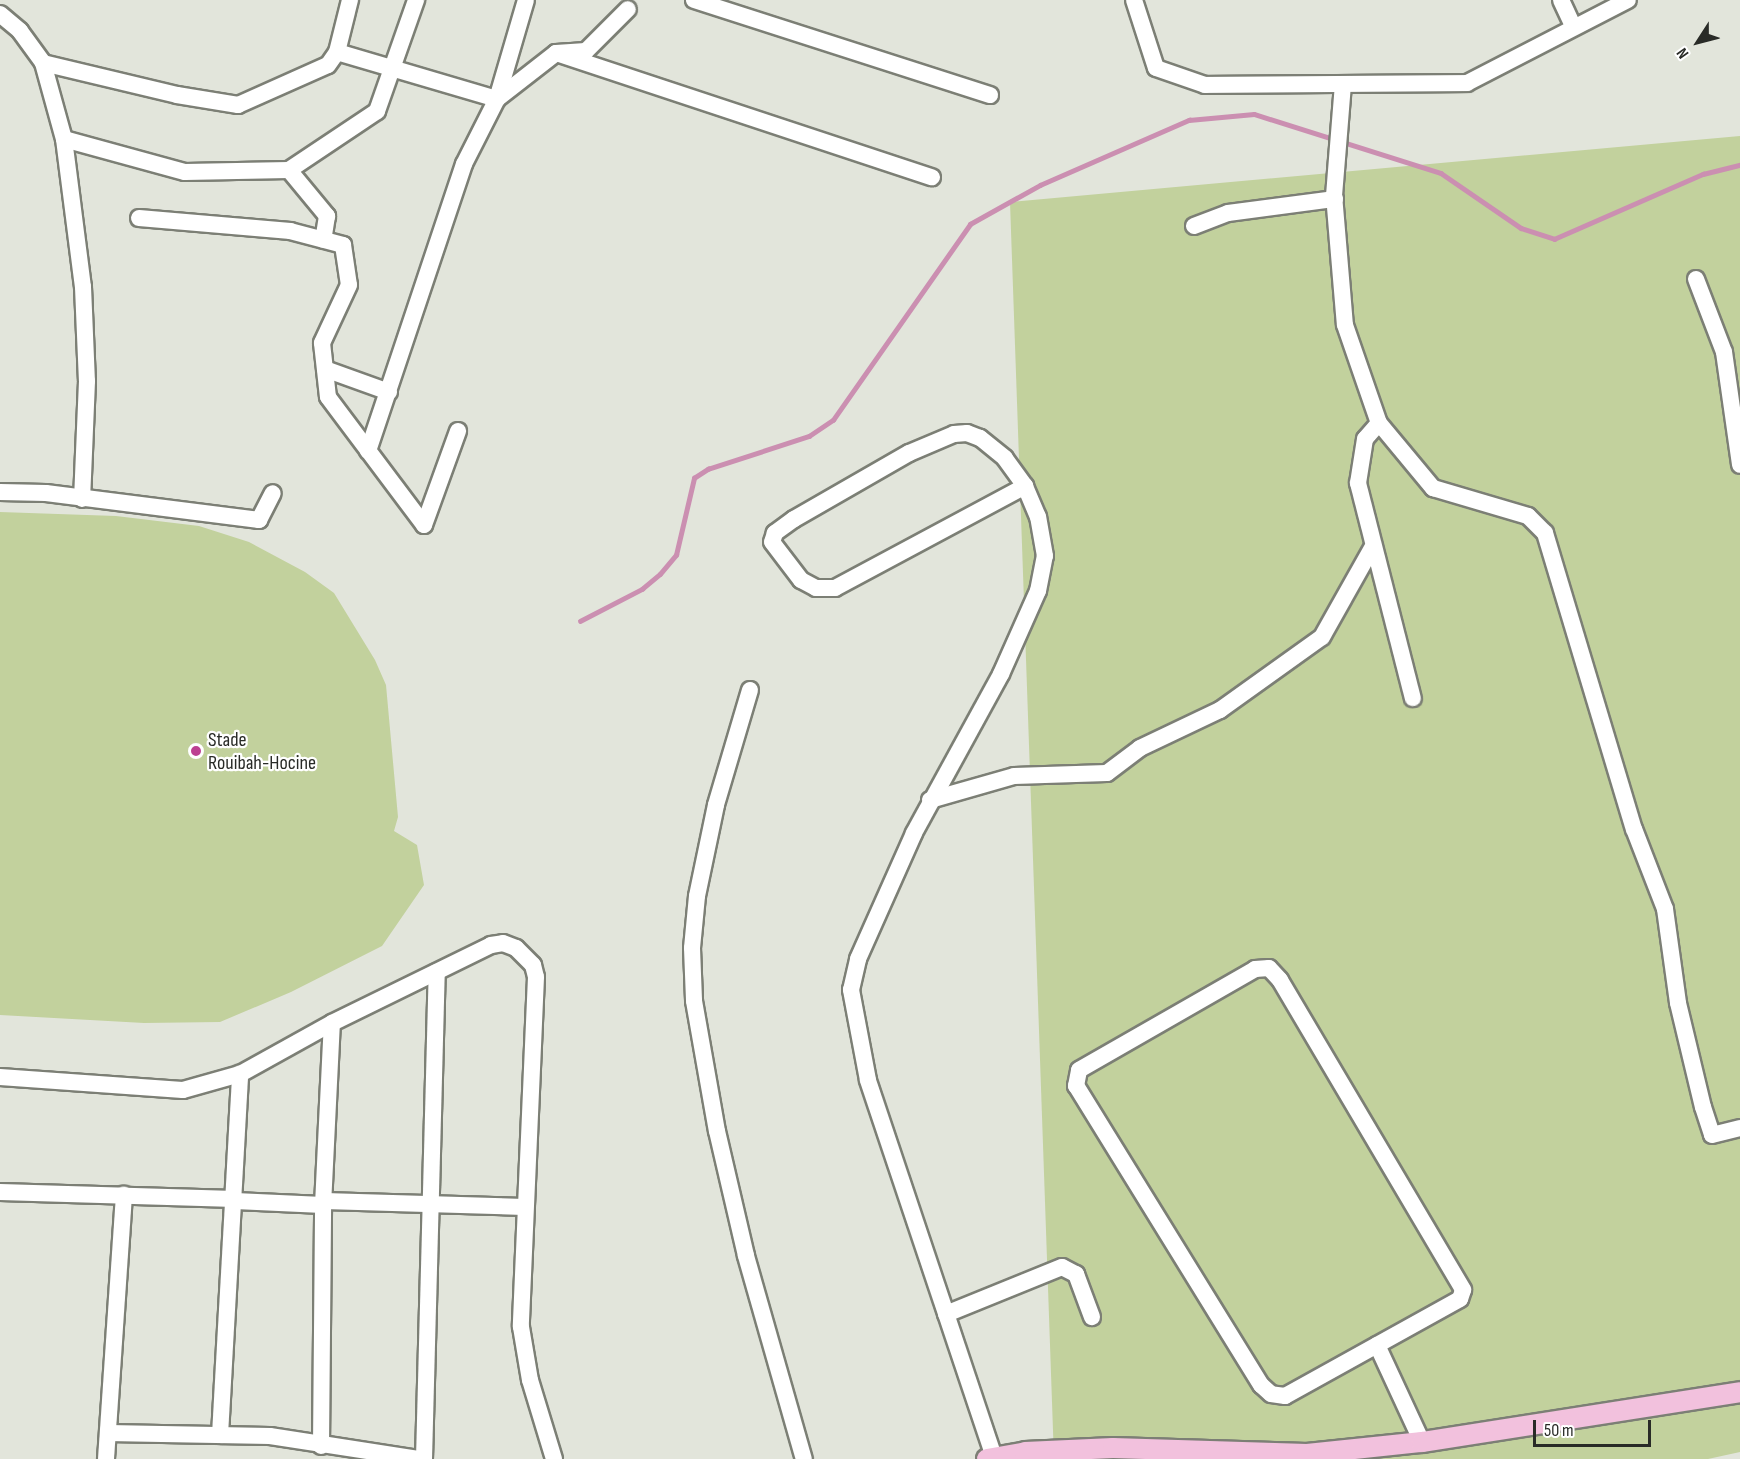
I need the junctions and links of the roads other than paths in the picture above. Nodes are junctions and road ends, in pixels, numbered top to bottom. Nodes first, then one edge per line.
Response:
1 (351, 0) edge
2 (416, 0) edge
3 (526, 0) edge
4 (694, 0) edge
5 (1134, 0) edge
6 (1561, 0) edge
7 (1628, 0) edge
8 (628, 9) dead end
9 (0, 14) edge
10 (1573, 26) junction
11 (337, 52) junction
12 (556, 53) junction
13 (43, 63) junction
14 (394, 67) junction
15 (1343, 84) junction
16 (990, 95) dead end
17 (497, 99) junction
18 (64, 139) junction
19 (289, 170) junction
20 (932, 177) dead end
21 (1335, 199) junction
22 (139, 218) dead end
23 (1194, 226) dead end
24 (322, 240) junction
25 (1696, 279) dead end
26 (325, 369) junction
27 (389, 392) junction
28 (1379, 423) junction
29 (458, 431) dead end
30 (368, 451) junction
31 (1740, 465) edge
32 (1025, 486) junction
33 (0, 492) edge
34 (273, 493) dead end
35 (82, 499) junction
36 (1373, 546) junction
37 (750, 690) dead end
38 (1413, 698) dead end
39 (930, 800) junction
40 (437, 972) junction
41 (332, 1023) junction
42 (240, 1074) junction
43 (0, 1077) edge
44 (1740, 1128) edge
45 (0, 1192) edge
46 (124, 1196) junction
47 (235, 1200) junction
48 (323, 1203) junction
49 (431, 1206) junction
50 (524, 1207) junction
51 (946, 1314) junction
52 (1092, 1317) dead end
53 (1377, 1345) junction
54 (1740, 1392) edge
55 (108, 1433) junction
56 (220, 1435) junction
57 (1422, 1442) junction
58 (321, 1446) junction
59 (1333, 1455) edge
60 (378, 1456) edge
61 (1016, 1456) edge
62 (991, 1458) edge
63 (106, 1459) edge
64 (418, 1459) edge
65 (424, 1459) edge
66 (554, 1459) edge
67 (804, 1459) edge

1 - 11 street
2 - 14 street
3 - 17 street
4 - 16 street
5 - 15 street
6 - 10 street
7 - 10 street
8 - 12 street
9 - 13 street
10 - 15 street
11 - 13 street
11 - 14 street
12 - 17 street
12 - 20 street
13 - 18 street
14 - 17 street
14 - 19 street
15 - 21 street
17 - 27 street
18 - 19 street
18 - 35 street
19 - 24 street
21 - 23 street
21 - 28 street
22 - 24 street
24 - 26 street
25 - 31 street
26 - 27 street
26 - 30 street
27 - 30 street
28 - 36 street
28 - 44 street
29 - 30 street
32 - 32 street
32 - 39 street
33 - 35 street
34 - 35 street
36 - 38 street
36 - 39 street
37 - 67 street
39 - 51 street
40 - 41 street
40 - 49 street
40 - 50 street
41 - 42 street
41 - 48 street
42 - 43 street
42 - 47 street
45 - 46 street
46 - 47 street
46 - 55 street
47 - 48 street
47 - 56 street
48 - 49 street
48 - 58 street
49 - 50 street
49 - 65 street
50 - 66 street
51 - 52 street
51 - 62 street
53 - 53 street
53 - 57 street
54 - 57 main road
55 - 56 street
55 - 63 street
56 - 58 street
57 - 59 main road
58 - 60 street
59 - 61 main road
60 - 64 street
61 - 62 main road

